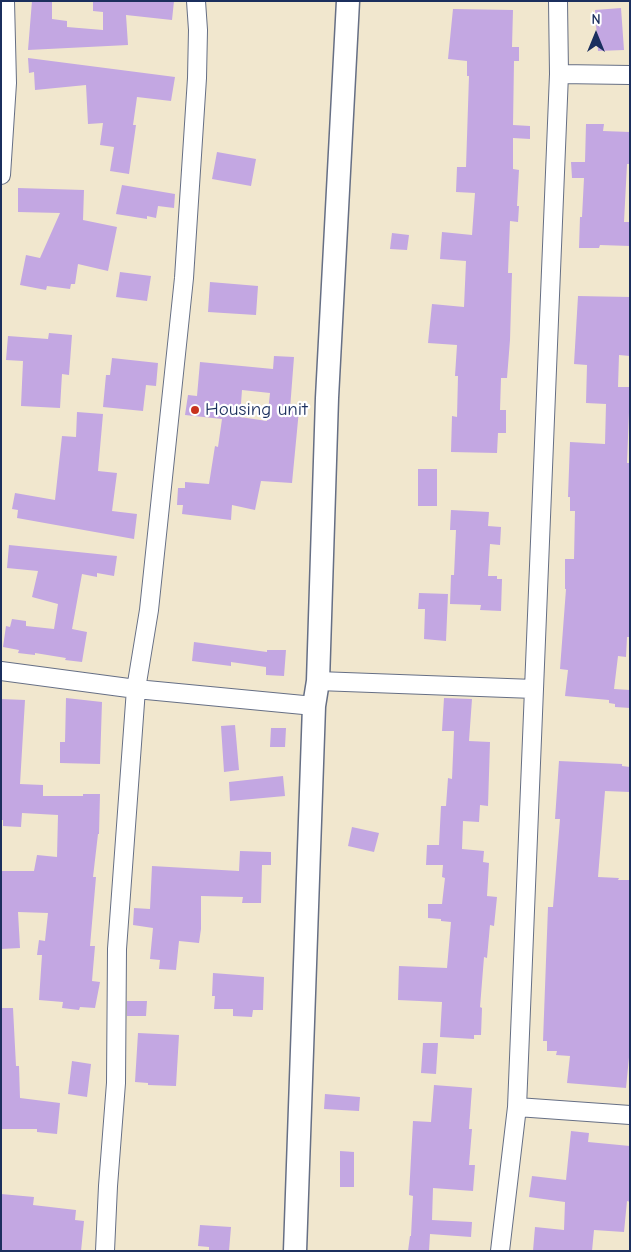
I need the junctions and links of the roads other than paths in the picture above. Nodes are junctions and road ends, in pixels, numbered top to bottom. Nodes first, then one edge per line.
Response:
1 (5, 1) edge
2 (196, 1) edge
3 (348, 1) edge
4 (558, 1) edge
5 (559, 74) junction
6 (630, 75) edge
7 (1, 175) edge
8 (1, 671) edge
9 (318, 681) junction
10 (136, 689) junction
11 (534, 689) junction
12 (314, 706) junction
13 (516, 1107) junction
14 (630, 1115) edge
15 (105, 1251) edge
16 (295, 1251) edge
17 (500, 1251) edge

1 - 7 street
2 - 10 street
3 - 9 street
4 - 5 street
5 - 6 street
5 - 11 street
8 - 10 street
9 - 11 street
9 - 12 street
10 - 12 street
10 - 15 street
11 - 13 street
12 - 16 street
13 - 14 street
13 - 17 street

